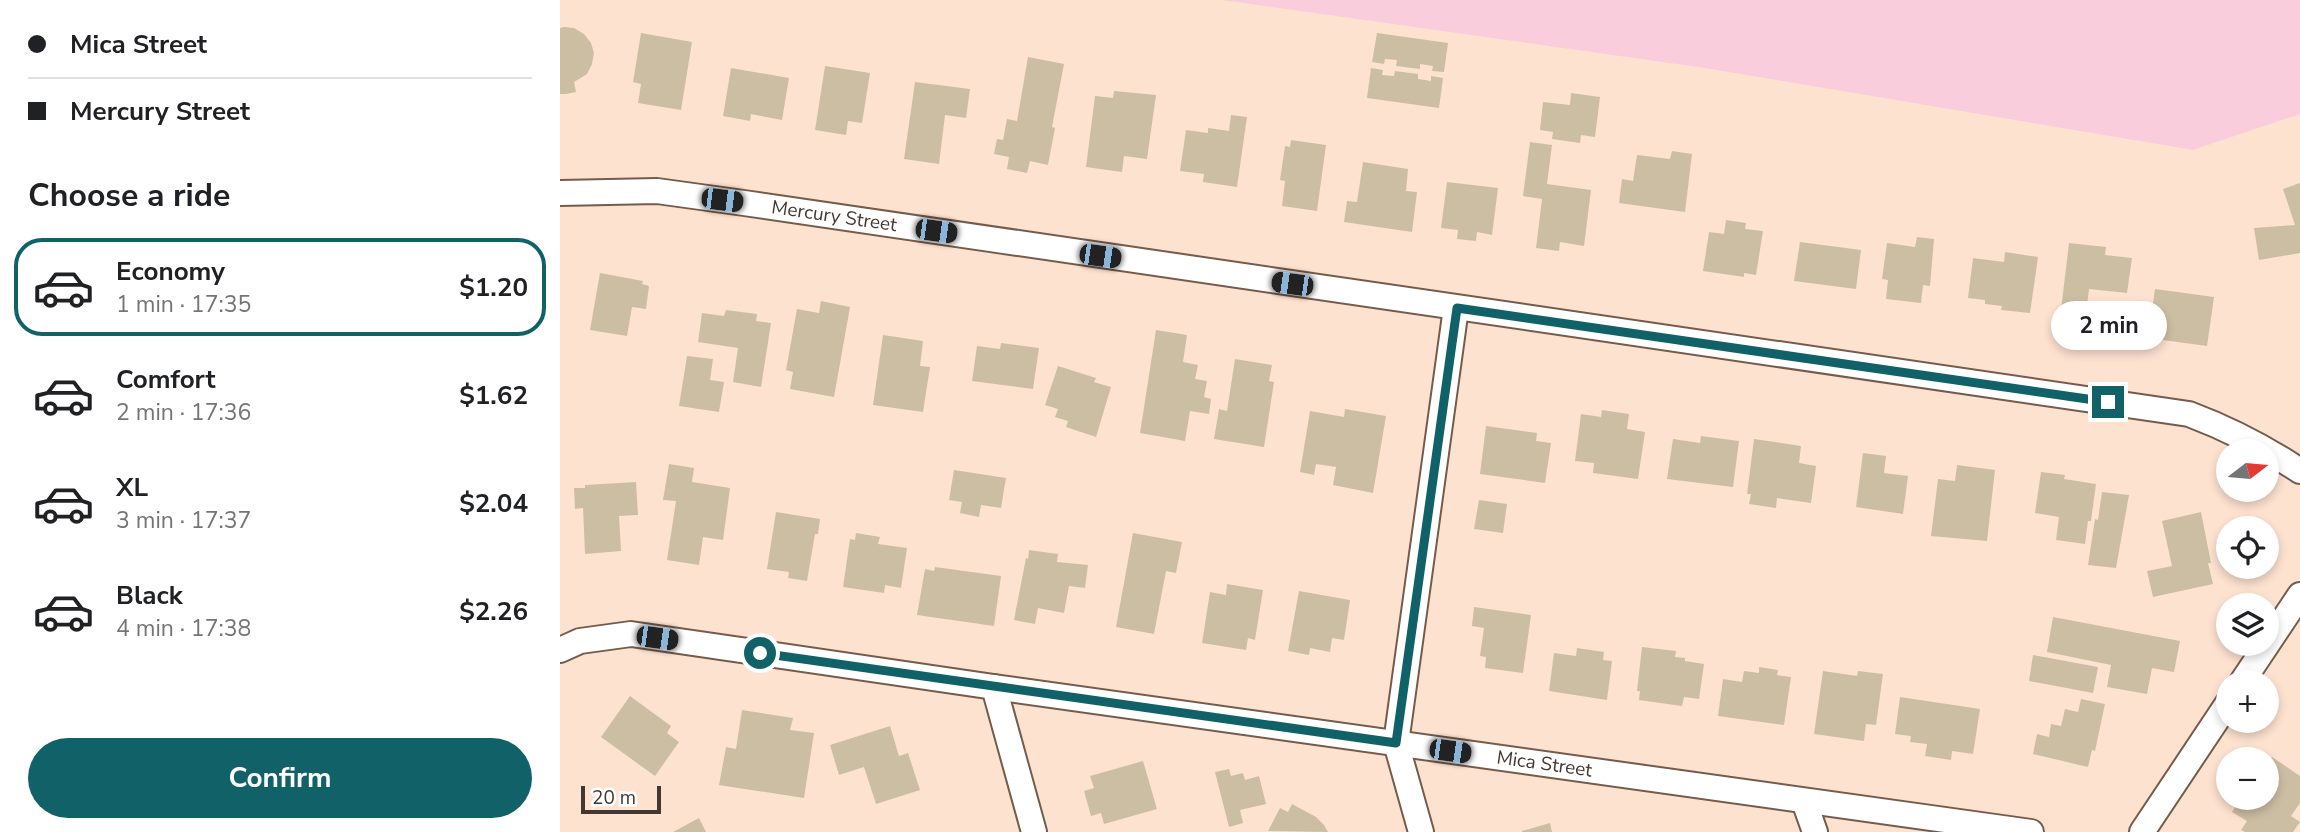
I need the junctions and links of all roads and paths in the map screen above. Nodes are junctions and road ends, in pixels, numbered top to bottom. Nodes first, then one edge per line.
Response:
1 (560, 193) edge
2 (1457, 308) junction
3 (2300, 471) edge
4 (2300, 595) edge
5 (560, 650) edge
6 (2250, 670) edge
7 (994, 687) junction
8 (2216, 721) edge
9 (1396, 743) junction
10 (1804, 801) junction
11 (1034, 832) edge
12 (1421, 832) edge
13 (1815, 832) edge
14 (2031, 832) edge
15 (2142, 832) edge

1 - 2 street, Mercury Street
2 - 3 street, Mercury Street
2 - 9 street
4 - 6 street
5 - 7 street, Mica Street
7 - 9 street, Mica Street
7 - 11 street
8 - 15 street
9 - 10 street, Mica Street
9 - 12 street
10 - 13 street
10 - 14 street, Mica Street

